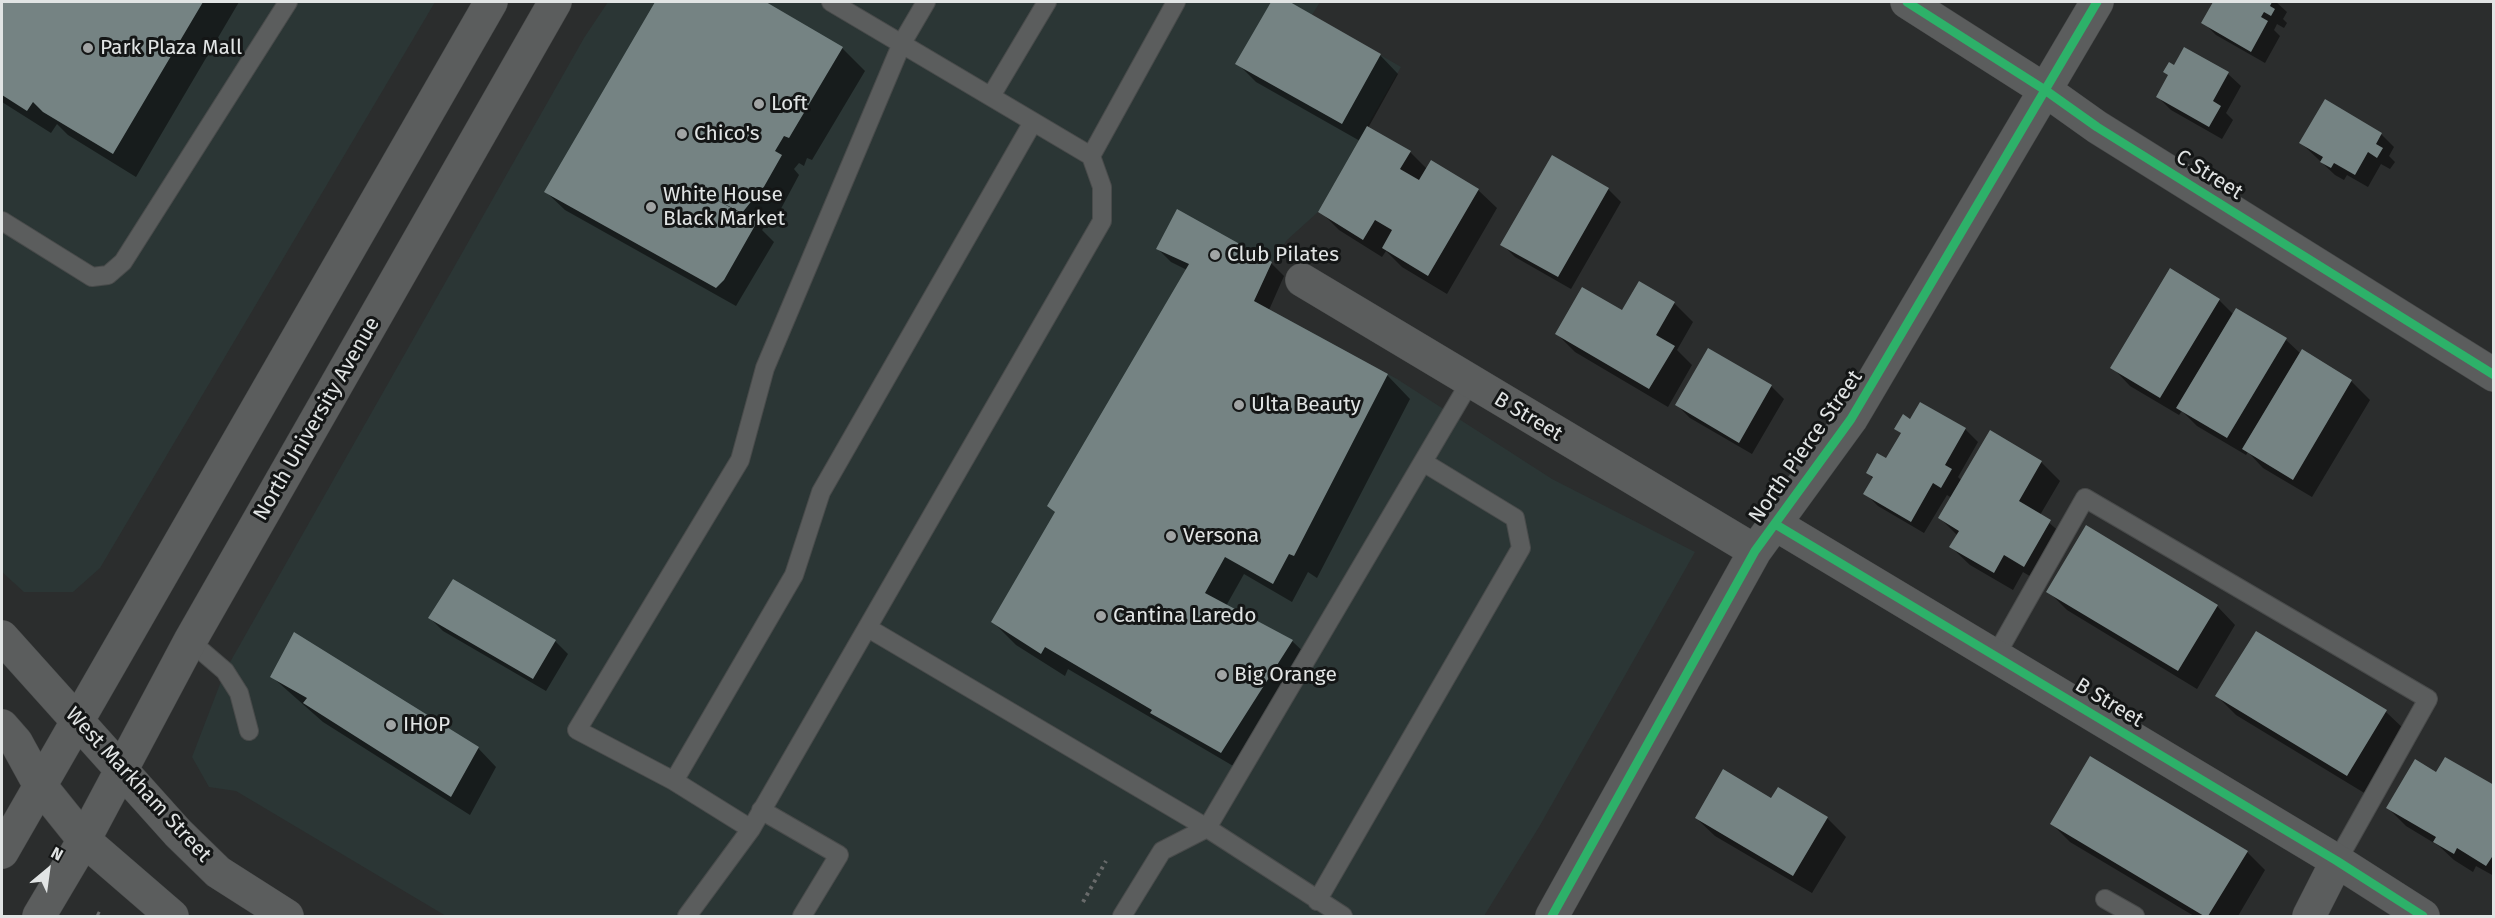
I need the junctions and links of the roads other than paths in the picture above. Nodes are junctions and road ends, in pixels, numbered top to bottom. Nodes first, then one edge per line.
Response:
1 (288, 2) edge
2 (491, 2) edge
3 (831, 2) edge
4 (926, 2) edge
5 (1047, 2) edge
6 (1176, 2) edge
7 (1907, 2) edge
8 (2097, 2) edge
9 (556, 4) edge
10 (902, 43) junction
11 (2045, 90) junction
12 (991, 96) junction
13 (1034, 122) junction
14 (1091, 156) junction
15 (2, 221) edge
16 (1302, 280) dead end
17 (2493, 375) edge
18 (1470, 382) junction
19 (1422, 462) junction
20 (1775, 524) junction
21 (1755, 551) junction
22 (868, 628) junction
23 (2, 637) edge
24 (190, 641) junction
25 (1996, 655) junction
26 (76, 719) junction
27 (2, 726) edge
28 (249, 731) dead end
29 (120, 770) junction
30 (674, 781) junction
31 (39, 784) junction
32 (761, 810) junction
33 (1207, 828) junction
34 (751, 829) junction
35 (84, 840) junction
36 (2, 852) edge
37 (2337, 861) junction
38 (2105, 899) dead end
39 (1317, 901) junction
40 (39, 916) edge
41 (172, 916) edge
42 (288, 916) edge
43 (687, 916) edge
44 (802, 916) edge
45 (1122, 916) edge
46 (1343, 916) edge
47 (1552, 916) edge
48 (2135, 916) edge
49 (2309, 916) edge
50 (2423, 916) edge

1 - 15 lane
2 - 26 street
3 - 10 lane
4 - 10 lane
5 - 12 lane
6 - 14 lane
7 - 11 street, C Street
8 - 11 street, North Pierce Street
9 - 24 street, North University Avenue
10 - 12 lane
10 - 30 lane
11 - 17 street, C Street
11 - 20 street, North Pierce Street
12 - 13 lane
13 - 14 lane
13 - 30 lane
14 - 22 lane
16 - 18 street, B Street
18 - 19 lane
18 - 21 street, B Street
19 - 33 lane
19 - 39 lane
20 - 21 street, North Pierce Street
20 - 25 street, B Street
21 - 47 street, North Pierce Street
22 - 32 lane
22 - 33 lane
23 - 26 street, West Markham Street
24 - 28 lane
24 - 29 street, North University Avenue
25 - 37 street, B Street
25 - 37 lane
26 - 29 street, West Markham Street
26 - 31 street
27 - 31 street
29 - 35 street, North University Avenue
29 - 42 street, West Markham Street
30 - 34 lane
31 - 35 street
31 - 36 street
32 - 34 lane
32 - 44 lane
33 - 39 lane
33 - 45 lane
34 - 43 lane
35 - 40 street, North University Avenue
35 - 41 street
37 - 49 street
37 - 50 street, B Street
38 - 48 lane
39 - 46 lane

